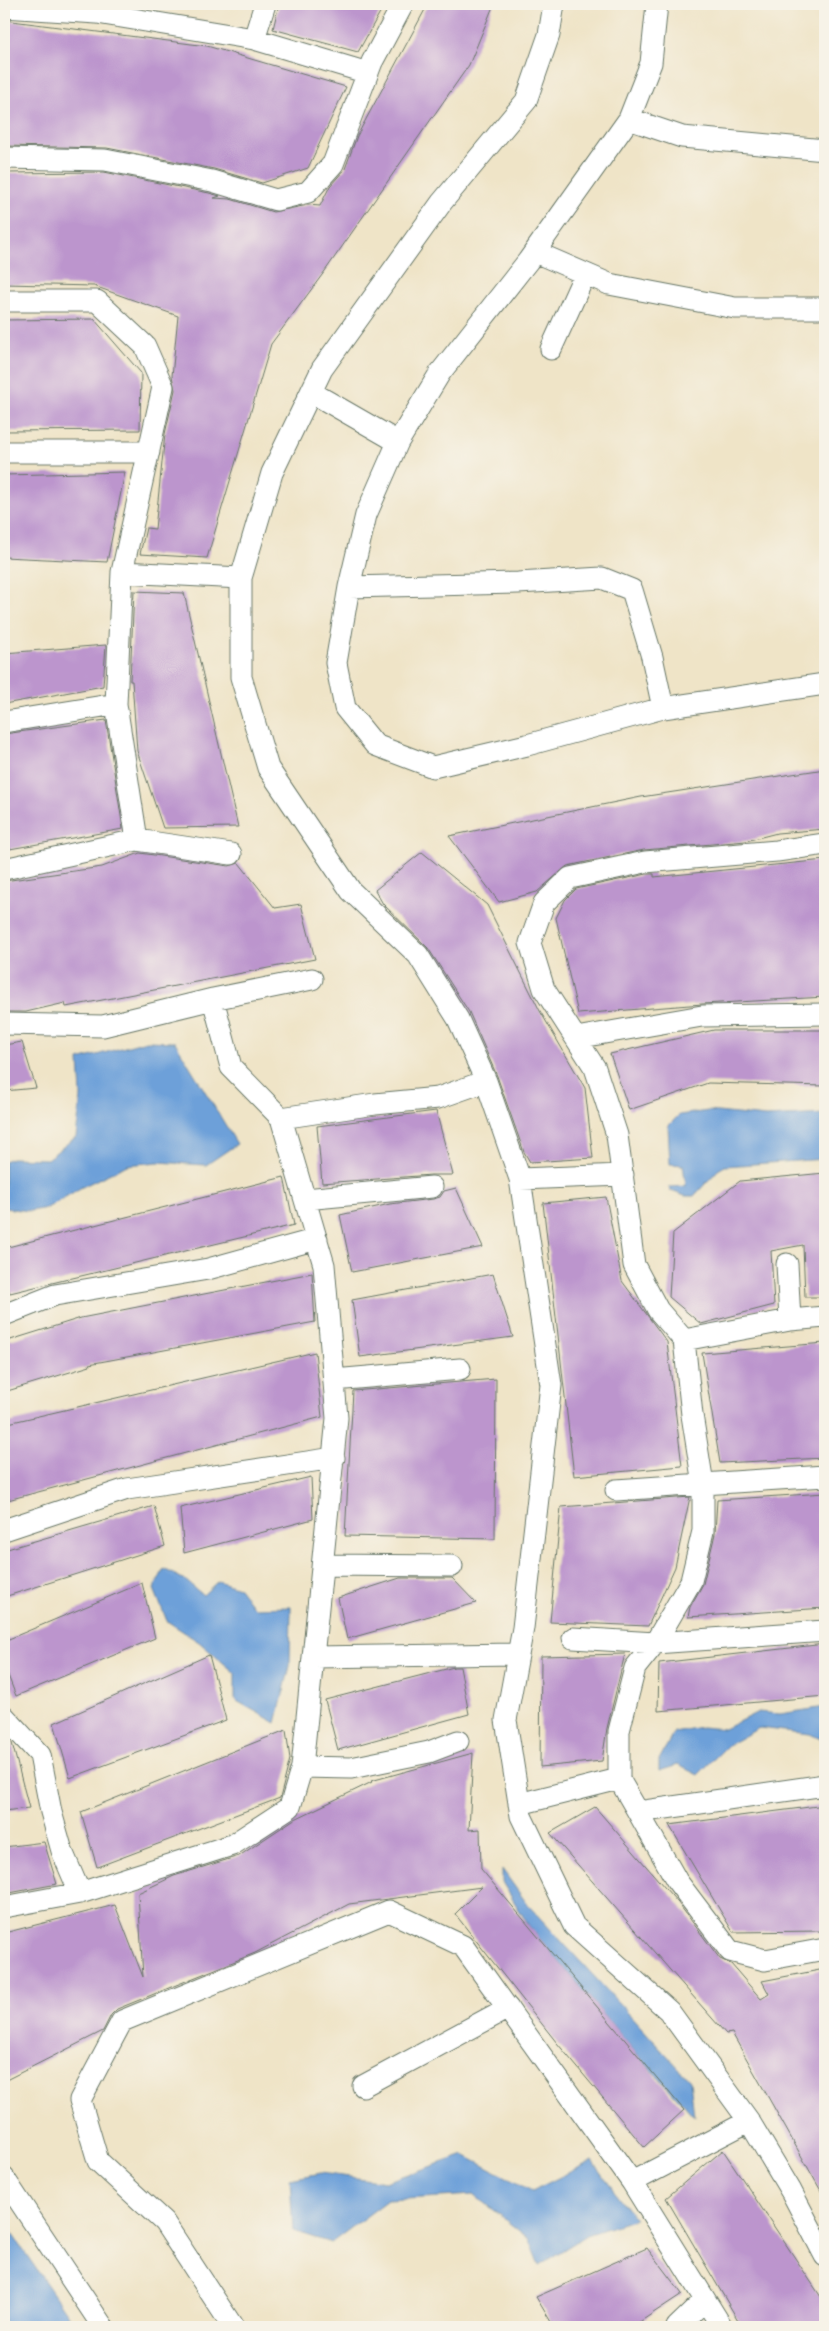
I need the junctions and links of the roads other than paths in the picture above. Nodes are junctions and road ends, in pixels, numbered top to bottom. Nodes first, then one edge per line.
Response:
1 (266, 4) edge
2 (403, 4) edge
3 (554, 4) edge
4 (657, 4) edge
5 (4, 7) edge
6 (254, 39) junction
7 (368, 73) junction
8 (629, 119) junction
9 (825, 150) edge
10 (4, 158) edge
11 (535, 252) junction
12 (585, 274) junction
13 (4, 301) edge
14 (825, 308) edge
15 (551, 349) dead end
16 (311, 392) junction
17 (398, 442) junction
18 (4, 452) edge
19 (149, 452) junction
20 (122, 572) junction
21 (241, 578) junction
22 (349, 587) junction
23 (825, 684) edge
24 (116, 704) junction
25 (663, 708) junction
26 (4, 722) edge
27 (137, 840) junction
28 (825, 844) edge
29 (231, 854) dead end
30 (4, 869) edge
31 (312, 979) dead end
32 (213, 998) junction
33 (825, 1014) edge
34 (4, 1024) edge
35 (576, 1038) junction
36 (486, 1082) junction
37 (281, 1118) junction
38 (623, 1174) junction
39 (520, 1179) junction
40 (432, 1187) dead end
41 (305, 1199) junction
42 (317, 1239) junction
43 (787, 1264) dead end
44 (4, 1315) edge
45 (825, 1317) edge
46 (790, 1320) junction
47 (684, 1340) junction
48 (460, 1369) dead end
49 (334, 1380) junction
50 (334, 1458) junction
51 (825, 1476) edge
52 (703, 1484) junction
53 (616, 1490) dead end
54 (4, 1530) edge
55 (323, 1565) junction
56 (452, 1566) dead end
57 (825, 1631) edge
58 (573, 1638) dead end
59 (655, 1642) junction
60 (518, 1654) junction
61 (314, 1657) junction
62 (4, 1716) edge
63 (458, 1741) dead end
64 (302, 1767) junction
65 (619, 1779) junction
66 (825, 1785) edge
67 (519, 1804) junction
68 (638, 1812) junction
69 (80, 1892) junction
70 (4, 1907) edge
71 (825, 1949) edge
72 (508, 2008) junction
73 (363, 2086) dead end
74 (749, 2121) junction
75 (4, 2178) edge
76 (632, 2182) junction
77 (825, 2256) edge
78 (705, 2300) junction
79 (104, 2327) edge
80 (233, 2327) edge
81 (677, 2327) edge
82 (722, 2327) edge

1 - 6 street
2 - 7 street
3 - 16 street
4 - 8 street
5 - 6 street
6 - 7 street
7 - 10 street
8 - 9 street
8 - 11 street
11 - 12 street
11 - 17 street
12 - 14 street
12 - 15 street
13 - 19 street
16 - 17 street
16 - 21 street
17 - 22 street
18 - 19 street
19 - 20 street
20 - 21 street
20 - 24 street
21 - 36 street
22 - 25 street
22 - 25 street
23 - 25 street
24 - 26 street
24 - 27 street
27 - 29 street
27 - 30 street
28 - 35 street
31 - 32 street
32 - 34 street
32 - 37 street
33 - 35 street
35 - 38 street
36 - 37 street
36 - 39 street
37 - 41 street
38 - 39 street
38 - 47 street
39 - 60 street
40 - 41 street
41 - 42 street
42 - 44 street
42 - 49 street
43 - 46 street
45 - 46 street
46 - 47 street
47 - 52 street
48 - 49 street
49 - 50 street
50 - 54 street
50 - 55 street
51 - 52 street
52 - 53 street
52 - 59 street
55 - 56 street
55 - 61 street
57 - 59 street
58 - 59 street
59 - 65 street
60 - 61 street
60 - 67 street
61 - 64 street
62 - 69 street
63 - 64 street
64 - 69 street
65 - 67 street
65 - 68 street
66 - 68 street
67 - 74 street
68 - 71 street
69 - 70 street
72 - 73 street
72 - 76 street
72 - 80 street
74 - 76 street
74 - 77 street
75 - 79 street
76 - 78 street
78 - 81 street
78 - 82 street

